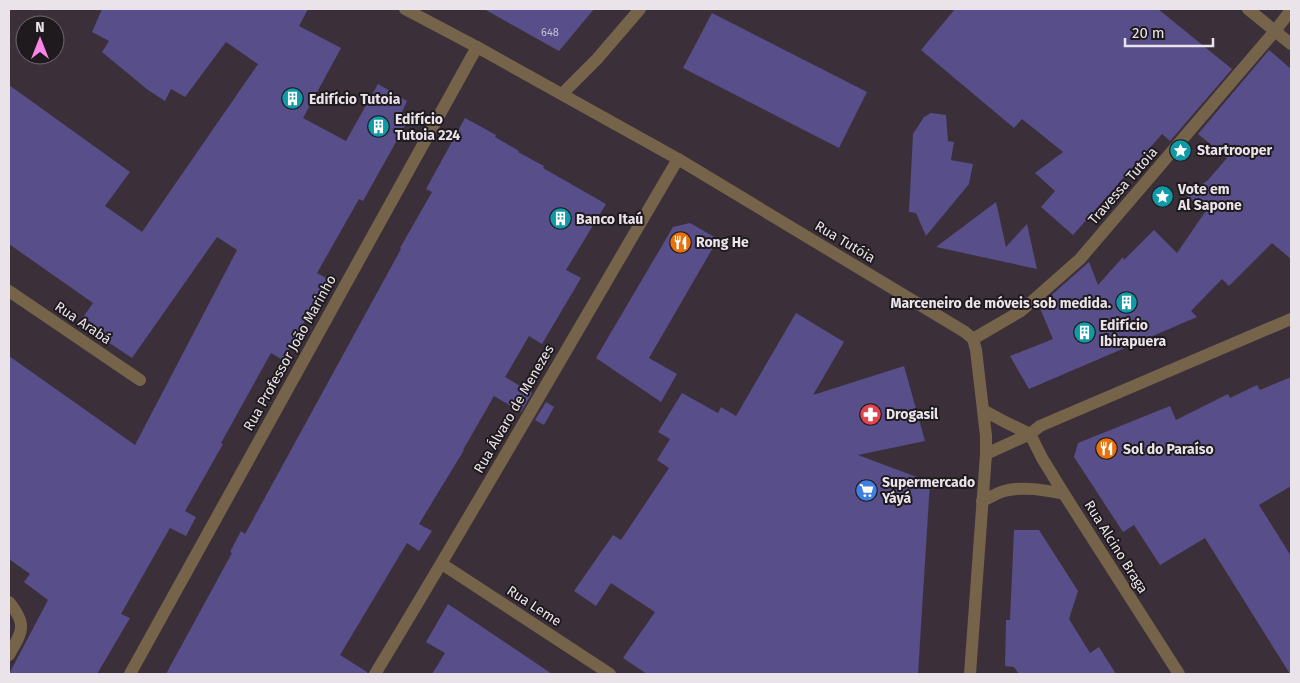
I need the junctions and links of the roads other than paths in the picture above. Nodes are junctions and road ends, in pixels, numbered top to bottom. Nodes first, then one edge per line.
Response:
1 (405, 9) edge
2 (640, 9) edge
3 (1248, 9) edge
4 (1291, 10) edge
5 (1275, 31) junction
6 (1291, 44) edge
7 (477, 46) junction
8 (562, 94) junction
9 (678, 159) junction
10 (9, 292) edge
11 (1291, 319) edge
12 (973, 339) junction
13 (140, 380) dead end
14 (983, 410) junction
15 (1030, 434) junction
16 (986, 454) junction
17 (1064, 494) junction
18 (982, 500) junction
19 (442, 564) junction
20 (9, 602) edge
21 (9, 655) edge
22 (130, 674) edge
23 (375, 674) edge
24 (610, 674) edge
25 (970, 674) edge
26 (1178, 674) edge

1 - 7 street, Rua Tutóia
2 - 8 street
3 - 5 street
4 - 5 street, Travessa Tutoia
5 - 6 street
5 - 12 street, Travessa Tutoia
7 - 8 street, Rua Tutóia
7 - 22 street, Rua Professor João Marinho
8 - 9 street, Rua Tutóia
9 - 12 street, Rua Tutóia
9 - 19 street, Rua Álvaro de Menezes
10 - 13 street, Rua Arabá
11 - 15 street
12 - 14 street
14 - 15 street
14 - 16 street
15 - 16 street
15 - 17 street, Rua Alcino Braga
16 - 18 street
17 - 18 street
17 - 26 street, Rua Alcino Braga
18 - 25 street
19 - 23 street, Rua Álvaro de Menezes
19 - 24 street, Rua Leme
20 - 21 street

